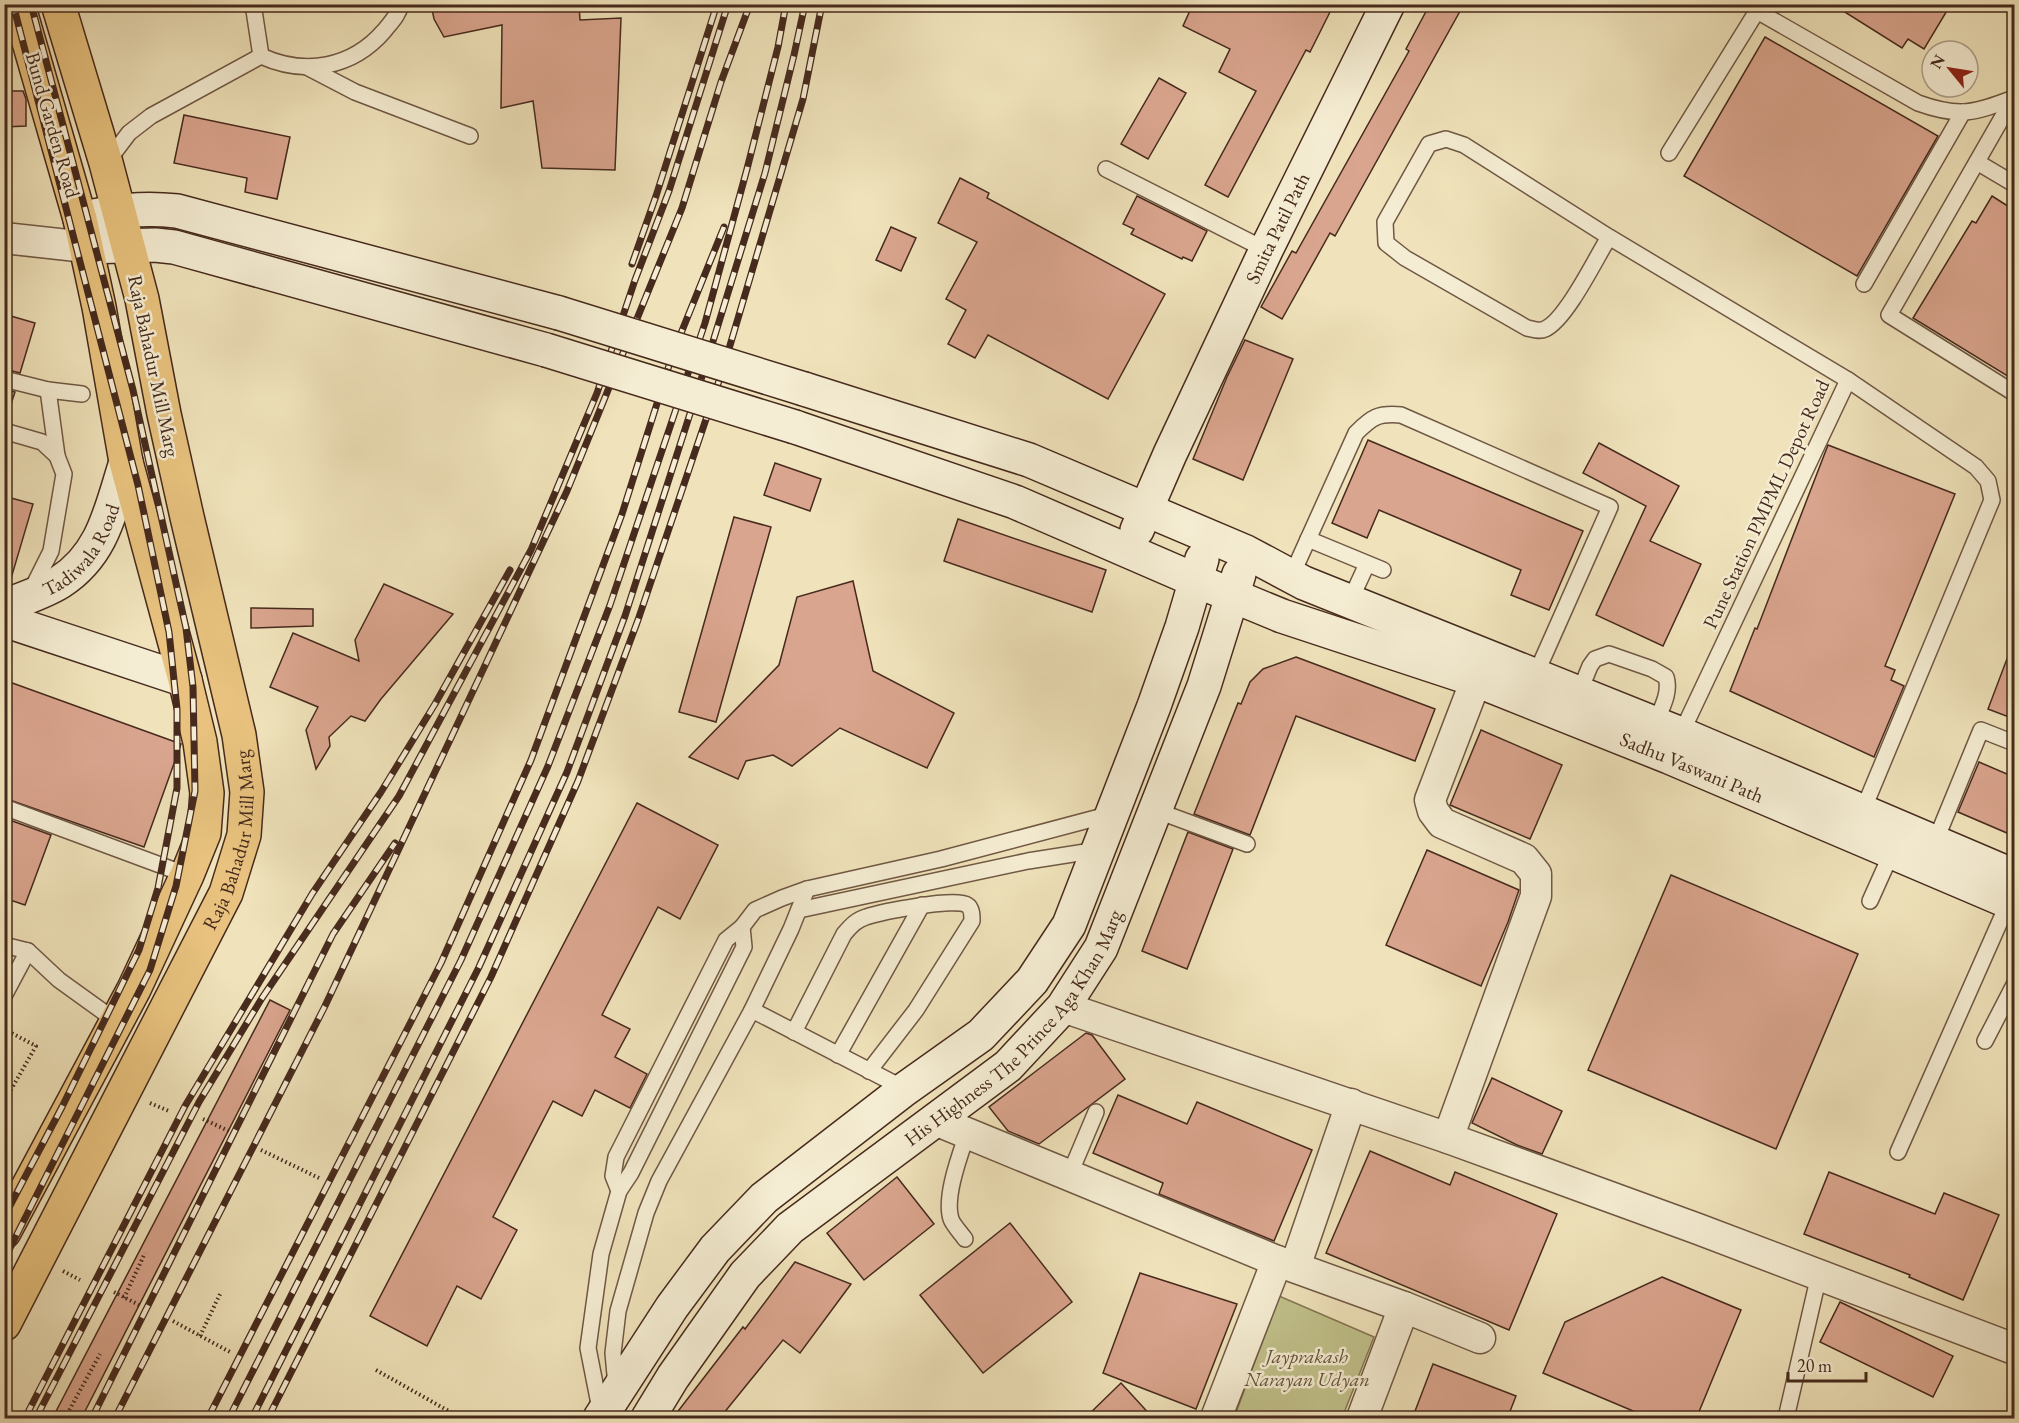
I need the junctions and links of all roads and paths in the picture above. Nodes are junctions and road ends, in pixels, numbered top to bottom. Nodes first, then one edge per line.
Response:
1 (58, 4) edge
2 (253, 4) edge
3 (401, 4) edge
4 (1388, 4) edge
5 (15, 15) edge
6 (261, 56) junction
7 (307, 67) junction
8 (2014, 98) edge
9 (1963, 112) junction
10 (470, 136) dead end
11 (1669, 153) dead end
12 (1977, 162) junction
13 (106, 163) junction
14 (1106, 169) dead end
15 (2014, 184) edge
16 (118, 210) junction
17 (83, 233) junction
18 (1609, 237) junction
19 (4, 238) edge
20 (127, 245) junction
21 (1266, 250) junction
22 (1864, 284) dead end
23 (4, 379) edge
24 (1848, 380) junction
25 (48, 390) junction
26 (2014, 393) edge
27 (82, 394) dead end
28 (4, 431) edge
29 (57, 456) junction
30 (126, 462) junction
31 (1146, 511) junction
32 (1209, 536) junction
33 (1308, 539) junction
34 (1128, 551) junction
35 (1246, 552) junction
36 (1367, 564) junction
37 (1383, 570) dead end
38 (1291, 577) junction
39 (1195, 580) junction
40 (1232, 596) junction
41 (16, 601) edge
42 (1350, 601) junction
43 (4, 620) edge
44 (1535, 676) junction
45 (185, 680) junction
46 (1476, 680) junction
47 (1579, 693) junction
48 (1669, 739) junction
49 (2014, 742) edge
50 (4, 807) edge
51 (1155, 810) junction
52 (1113, 813) junction
53 (1858, 823) junction
54 (1935, 842) junction
55 (1247, 844) dead end
56 (1098, 850) junction
57 (1892, 852) junction
58 (187, 875) junction
59 (807, 890) junction
60 (2013, 894) edge
61 (1870, 900) dead end
62 (922, 905) junction
63 (799, 910) junction
64 (4, 945) edge
65 (28, 951) junction
66 (2014, 985) edge
67 (4, 996) edge
68 (1063, 1007) junction
69 (752, 1010) junction
70 (116, 1020) junction
71 (4, 1029) edge
72 (794, 1032) junction
73 (1985, 1041) dead end
74 (838, 1055) junction
75 (868, 1071) junction
76 (905, 1089) junction
77 (144, 1100) dead end
78 (4, 1102) edge
79 (1351, 1104) junction
80 (169, 1111) dead end
81 (1096, 1112) dead end
82 (203, 1119) dead end
83 (935, 1120) junction
84 (231, 1132) dead end
85 (967, 1134) junction
86 (1448, 1138) junction
87 (261, 1150) dead end
88 (1898, 1152) dead end
89 (1069, 1176) junction
90 (319, 1178) dead end
91 (4, 1232) edge
92 (965, 1239) dead end
93 (144, 1253) dead end
94 (1286, 1264) junction
95 (57, 1268) dead end
96 (1819, 1275) junction
97 (80, 1280) dead end
98 (114, 1292) dead end
99 (221, 1292) dead end
100 (124, 1298) junction
101 (141, 1306) dead end
102 (1404, 1307) junction
103 (173, 1321) dead end
104 (4, 1324) edge
105 (200, 1336) junction
106 (1480, 1338) dead end
107 (2014, 1349) edge
108 (230, 1352) dead end
109 (100, 1354) dead end
110 (376, 1370) dead end
111 (606, 1409) edge
112 (65, 1419) edge
113 (461, 1419) edge
114 (648, 1419) edge
115 (1216, 1419) edge
116 (1362, 1419) edge
117 (1786, 1419) edge

1 - 13 highway, Bund Garden Road
2 - 6 lane
3 - 7 lane
4 - 21 main road, Smita Patil Path
5 - 17 highway, Bund Garden Road
6 - 7 lane
6 - 13 lane
7 - 10 lane
8 - 9 lane
8 - 12 lane
9 - 11 lane
9 - 22 lane
12 - 15 lane
12 - 26 lane
13 - 16 highway, Bund Garden Road
14 - 21 lane
16 - 17 main road
16 - 20 highway, Bund Garden Road
16 - 31 main road, bridge
17 - 19 street
17 - 20 main road, Sadhu Vaswani Path
17 - 30 highway, Raja Bahadur Mill Marg
18 - 18 lane
18 - 24 lane
20 - 34 main road, Sadhu Vaswani Path, bridge
20 - 104 highway, Raja Bahadur Mill Marg
21 - 31 main road, Smita Patil Path
23 - 25 lane
24 - 48 lane, Pune Station PMPML Depot Road
24 - 53 lane, Pune Station PMPML Depot Road
25 - 27 lane
25 - 29 lane
28 - 29 lane
29 - 41 lane
30 - 41 main road, Tadiwala Road
30 - 45 highway, Raja Bahadur Mill Marg
31 - 32 main road
31 - 34 main road, Smita Patil Path
32 - 35 main road
32 - 39 main road, His Highness The Prince Aga Khan Marg
33 - 36 lane
33 - 38 lane
33 - 44 lane
34 - 39 main road, Sadhu Vaswani Path
35 - 38 main road
35 - 40 main road, His Highness The Prince Aga Khan Marg
36 - 37 lane
36 - 42 lane
38 - 42 main road
39 - 40 main road, Sadhu Vaswani Path
39 - 52 main road, His Highness The Prince Aga Khan Marg
40 - 46 main road, Sadhu Vaswani Path
40 - 51 main road, His Highness The Prince Aga Khan Marg
42 - 44 main road
43 - 45 main road
44 - 47 main road
45 - 58 highway, Raja Bahadur Mill Marg
46 - 48 main road, Sadhu Vaswani Path
46 - 86 street
47 - 48 main road
47 - 48 lane
48 - 53 main road, Sadhu Vaswani Path
49 - 54 lane
50 - 58 lane
51 - 55 lane
51 - 68 main road, His Highness The Prince Aga Khan Marg
52 - 56 main road, His Highness The Prince Aga Khan Marg
52 - 59 lane
53 - 54 main road
53 - 57 main road, Sadhu Vaswani Path
54 - 60 main road
56 - 63 lane
56 - 76 main road, His Highness The Prince Aga Khan Marg
57 - 60 main road, Sadhu Vaswani Path
57 - 61 lane
58 - 70 highway, Raja Bahadur Mill Marg
59 - 63 lane
59 - 111 lane
60 - 88 lane
62 - 72 lane
62 - 74 lane
62 - 75 lane
63 - 69 lane
64 - 65 lane
65 - 67 lane
65 - 70 lane
66 - 73 lane
68 - 79 street
68 - 83 main road, His Highness The Prince Aga Khan Marg
69 - 72 lane
69 - 111 lane
70 - 91 highway, Raja Bahadur Mill Marg
71 - 78 path
72 - 74 lane
74 - 75 lane
75 - 76 lane
76 - 111 main road, His Highness The Prince Aga Khan Marg
77 - 80 path
79 - 86 street
79 - 94 street
81 - 89 lane
82 - 84 path
83 - 85 street
83 - 114 main road, His Highness The Prince Aga Khan Marg
85 - 89 street
85 - 92 lane
86 - 96 street
87 - 90 path
89 - 94 street
93 - 100 path
94 - 102 street
94 - 115 street
95 - 97 path
96 - 107 street
96 - 117 lane
98 - 100 path
99 - 105 path
100 - 101 path
102 - 106 street
102 - 116 street
103 - 105 path
105 - 108 path
109 - 112 path
110 - 113 path

